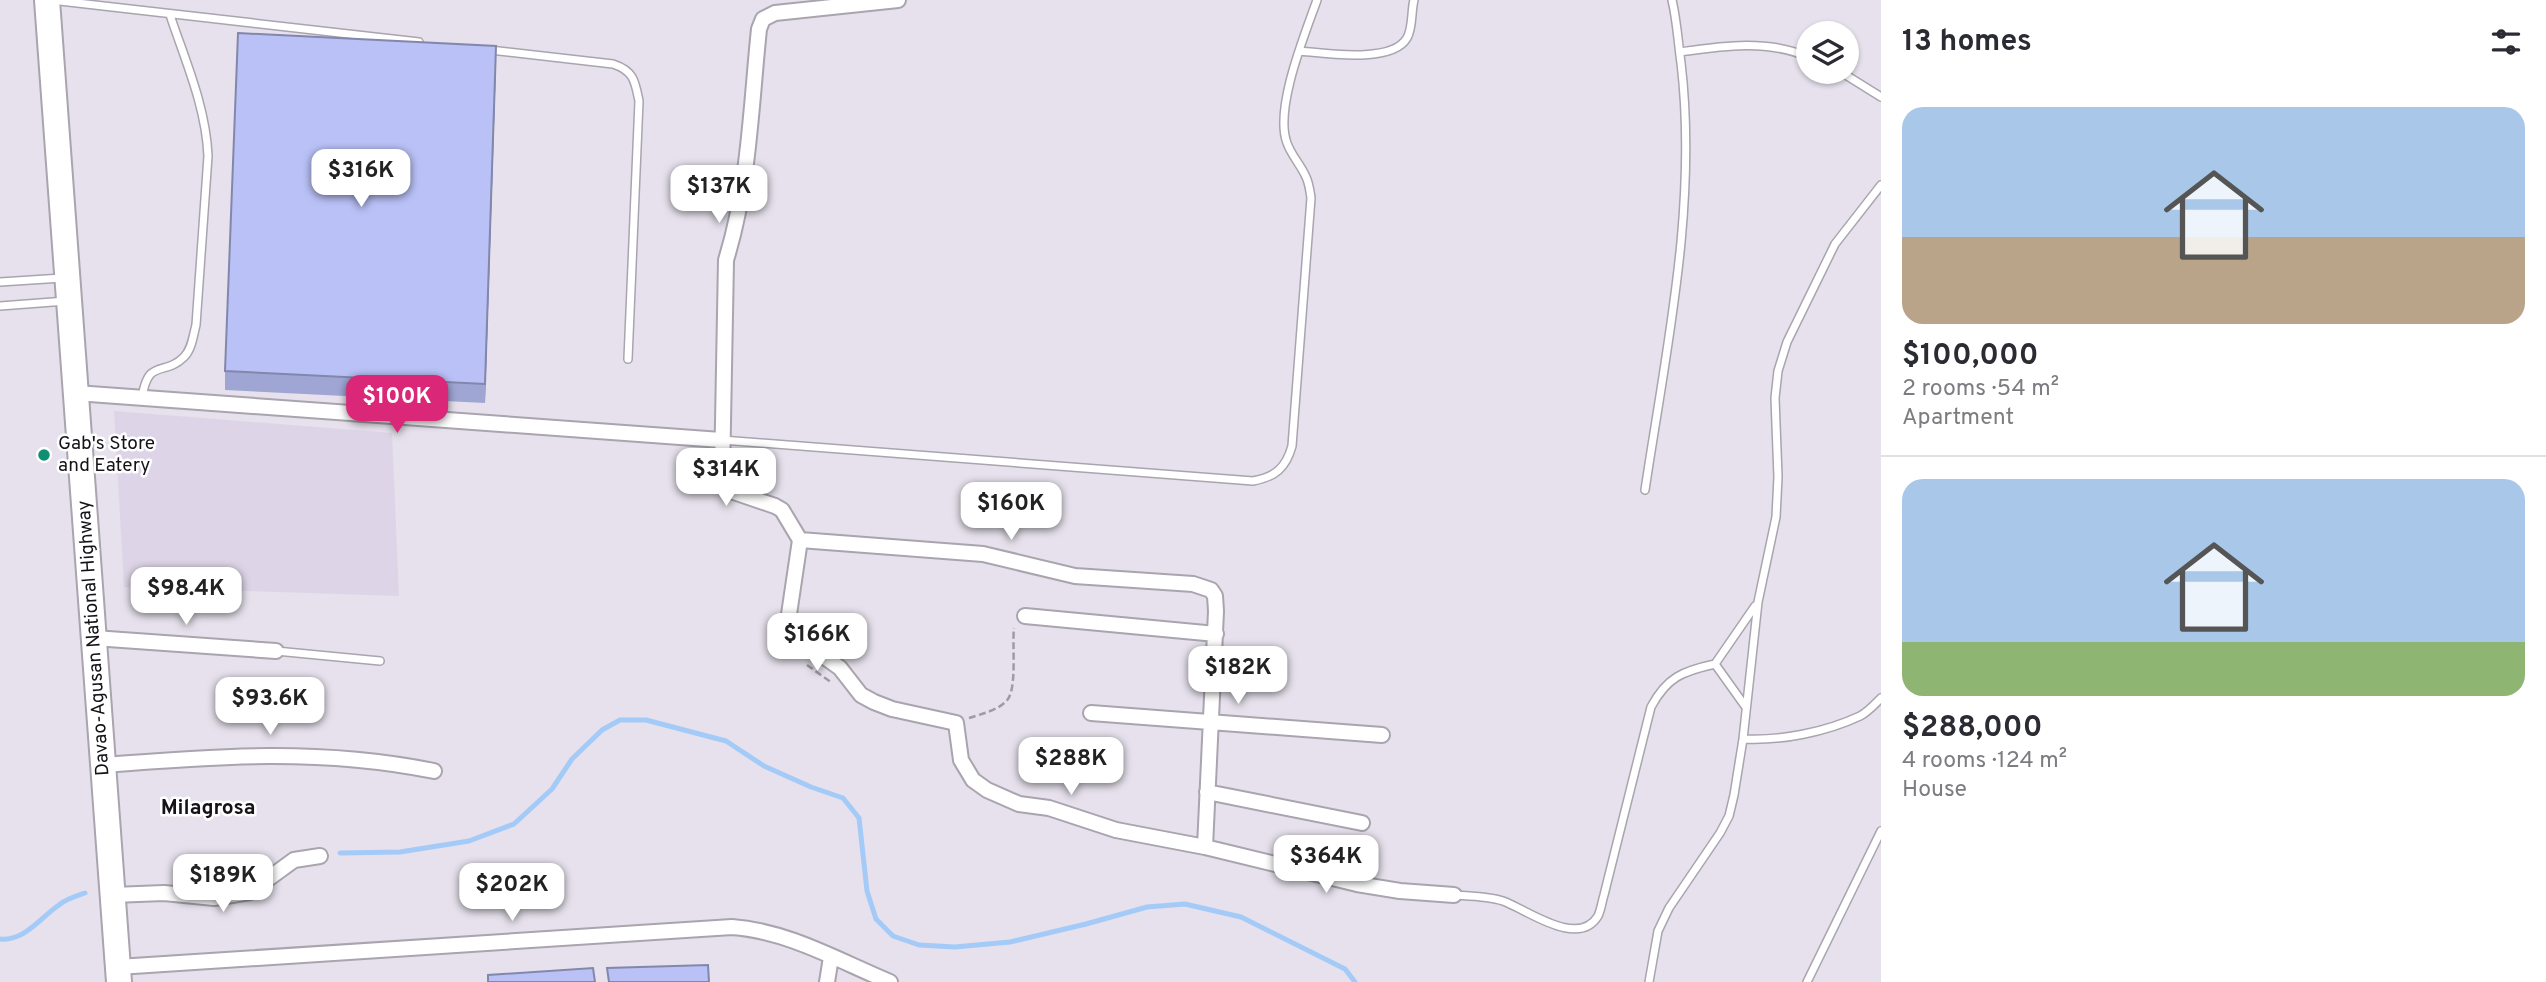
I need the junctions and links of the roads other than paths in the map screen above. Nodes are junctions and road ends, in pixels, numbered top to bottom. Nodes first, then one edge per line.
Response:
1 (47, 0) edge
2 (898, 0) edge
3 (1317, 0) edge
4 (1414, 0) edge
5 (1672, 0) edge
6 (170, 15) junction
7 (433, 44) edge
8 (475, 48) edge
9 (1299, 51) junction
10 (1680, 52) junction
11 (1796, 52) edge
12 (1859, 84) edge
13 (1881, 97) edge
14 (1881, 186) edge
15 (0, 282) edge
16 (68, 289) junction
17 (0, 306) edge
18 (628, 359) dead end
19 (76, 393) junction
20 (142, 399) junction
21 (721, 440) junction
22 (1645, 490) dead end
23 (800, 540) junction
24 (1758, 602) junction
25 (1025, 616) road end
26 (1216, 634) junction
27 (94, 638) junction
28 (276, 651) joint
29 (380, 661) dead end
30 (1715, 664) junction
31 (1881, 698) edge
32 (1746, 707) junction
33 (1091, 713) dead end
34 (1212, 722) junction
35 (1382, 735) dead end
36 (1743, 738) junction
37 (103, 765) junction
38 (434, 771) dead end
39 (1207, 792) junction
40 (1363, 823) dead end
41 (1881, 831) edge
42 (1205, 848) junction
43 (320, 856) dead end
44 (113, 894) junction
45 (1454, 895) joint
46 (831, 957) junction
47 (119, 974) edge
48 (827, 982) edge
49 (890, 982) edge
50 (1649, 982) edge
51 (1807, 982) edge

1 - 6 lane
1 - 16 highway, Davao-Agusan National Highway
2 - 21 street
3 - 9 lane
4 - 9 lane
5 - 10 lane
6 - 7 lane
6 - 20 lane
8 - 18 lane
9 - 21 lane
10 - 11 lane
10 - 22 lane
12 - 13 lane
14 - 24 lane
15 - 16 lane
16 - 17 lane
16 - 19 highway, Davao-Agusan National Highway
19 - 20 street
19 - 27 highway, Davao-Agusan National Highway
20 - 21 street
21 - 23 street
23 - 26 street
23 - 42 street
24 - 30 lane
24 - 32 lane
25 - 26 street
26 - 34 street
27 - 28 street
27 - 37 highway, Davao-Agusan National Highway
28 - 29 lane
30 - 32 lane
30 - 45 lane
31 - 36 lane
32 - 36 lane
33 - 34 street
34 - 35 street
34 - 39 street
36 - 50 lane
37 - 38 street
37 - 44 highway, Davao-Agusan National Highway
39 - 40 street
39 - 42 street
41 - 51 lane
42 - 45 street
43 - 44 street
44 - 47 highway, Davao-Agusan National Highway
46 - 47 street
46 - 48 street
46 - 49 street

